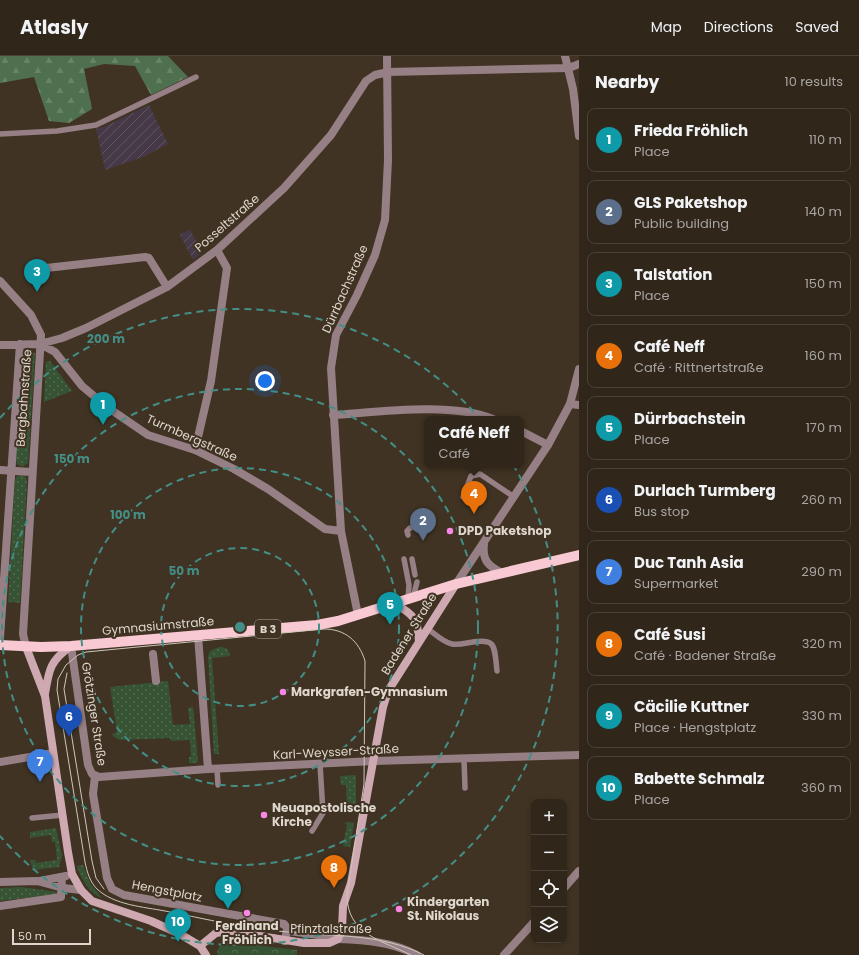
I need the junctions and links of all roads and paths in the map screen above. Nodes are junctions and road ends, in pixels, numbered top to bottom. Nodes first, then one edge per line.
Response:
1 (387, 56) edge
2 (565, 56) edge
3 (579, 64) edge
4 (568, 68) junction
5 (388, 72) junction
6 (196, 77) dead end
7 (0, 134) edge
8 (579, 136) edge
9 (217, 250) junction
10 (46, 268) dead end
11 (0, 281) edge
12 (167, 286) junction
13 (20, 344) junction
14 (40, 344) junction
15 (0, 345) edge
16 (579, 369) edge
17 (575, 405) edge
18 (333, 415) junction
19 (484, 416) edge
20 (524, 433) edge
21 (548, 445) junction
22 (194, 450) junction
23 (0, 470) edge
24 (11, 471) junction
25 (31, 472) junction
26 (462, 497) dead end
27 (514, 497) junction
28 (424, 524) dead end
29 (341, 532) junction
30 (408, 535) dead end
31 (484, 543) junction
32 (579, 555) edge
33 (412, 558) dead end
34 (404, 559) dead end
35 (502, 573) junction
36 (415, 575) dead end
37 (417, 582) dead end
38 (456, 584) junction
39 (410, 599) junction
40 (395, 604) junction
41 (358, 615) junction
42 (428, 629) junction
43 (198, 635) junction
44 (0, 638) edge
45 (419, 642) junction
46 (118, 643) junction
47 (0, 644) edge
48 (71, 646) junction
49 (26, 647) junction
50 (102, 649) dead end
51 (153, 654) dead end
52 (497, 671) dead end
53 (156, 681) dead end
54 (44, 696) junction
55 (53, 753) junction
56 (579, 755) edge
57 (464, 759) junction
58 (374, 761) junction
59 (0, 762) edge
60 (320, 764) junction
61 (212, 769) junction
62 (95, 776) junction
63 (218, 785) dead end
64 (465, 788) dead end
65 (63, 815) junction
66 (32, 818) dead end
67 (312, 830) dead end
68 (579, 871) edge
69 (72, 874) junction
70 (62, 877) junction
71 (107, 878) joint
72 (37, 881) junction
73 (0, 882) edge
74 (567, 885) edge
75 (63, 888) junction
76 (81, 890) junction
77 (0, 906) edge
78 (531, 925) edge
79 (287, 932) junction
80 (338, 939) junction
81 (285, 941) junction
82 (200, 946) junction
83 (206, 955) edge
84 (418, 955) edge
85 (504, 955) edge

1 - 5 street, Dürrbachstraße
2 - 4 street
3 - 4 street, Posseltstraße
4 - 5 street, Posseltstraße
4 - 8 street
5 - 9 street, Posseltstraße
5 - 18 street, Dürrbachstraße
6 - 7 lane
9 - 12 street, Posseltstraße
9 - 22 street
10 - 12 street
11 - 14 street
12 - 14 street, Posseltstraße
13 - 14 street, Bergbahnstraße
13 - 15 street
13 - 24 street, Bergbahnstraße
14 - 22 street, Turmbergstraße
14 - 25 street, Bergbahnstraße
16 - 17 street
17 - 21 street
18 - 19 street
18 - 29 street, Dürrbachstraße
20 - 21 street
21 - 27 street
22 - 29 street, Turmbergstraße
23 - 24 street
24 - 25 street
24 - 44 street, Bergbahnstraße
25 - 49 street, Bergbahnstraße
26 - 27 lane
27 - 31 street
28 - 30 lane
29 - 41 street
31 - 35 street
31 - 38 street
32 - 35 main road, B 3
33 - 36 lane
34 - 39 lane
35 - 38 main road, B 3
37 - 39 lane
38 - 39 main road, Gymnasiumstraße / B 3
38 - 42 main road, Badener Straße
39 - 40 main road, Gymnasiumstraße / B 3
40 - 41 main road, Gymnasiumstraße / B 3
40 - 45 main road
41 - 43 main road, Gymnasiumstraße / B 3
42 - 45 main road, Badener Straße
42 - 52 lane
43 - 46 main road, Gymnasiumstraße / B 3
43 - 61 street
45 - 58 main road, Badener Straße
46 - 48 main road, Gymnasiumstraße / B 3
46 - 50 lane
47 - 49 main road, Gymnasiumstraße / B 3
48 - 49 main road, Gymnasiumstraße / B 3
48 - 54 main road
48 - 62 street, Grötzinger Straße
49 - 54 main road
51 - 53 street
54 - 55 main road
55 - 59 street
55 - 65 main road
56 - 57 street, Karl-Weysser-Straße
57 - 58 street, Karl-Weysser-Straße
57 - 64 lane
58 - 60 street, Karl-Weysser-Straße
58 - 80 main road, Badener Straße
60 - 61 street, Karl-Weysser-Straße
60 - 67 lane
61 - 62 street, Karl-Weysser-Straße
61 - 63 lane
62 - 71 street, Grötzinger Straße
65 - 66 lane
65 - 69 main road
68 - 74 street
69 - 70 street
69 - 76 main road
70 - 72 street
70 - 75 street
71 - 79 street, Hengstplatz
72 - 73 street
72 - 75 street
75 - 76 street
75 - 77 street
76 - 82 main road
78 - 85 street
79 - 80 lane
79 - 81 street
80 - 81 main road, Pfinztalstraße
80 - 84 street, Pfinztalstraße
81 - 82 main road, Pfinztalstraße
82 - 83 main road

